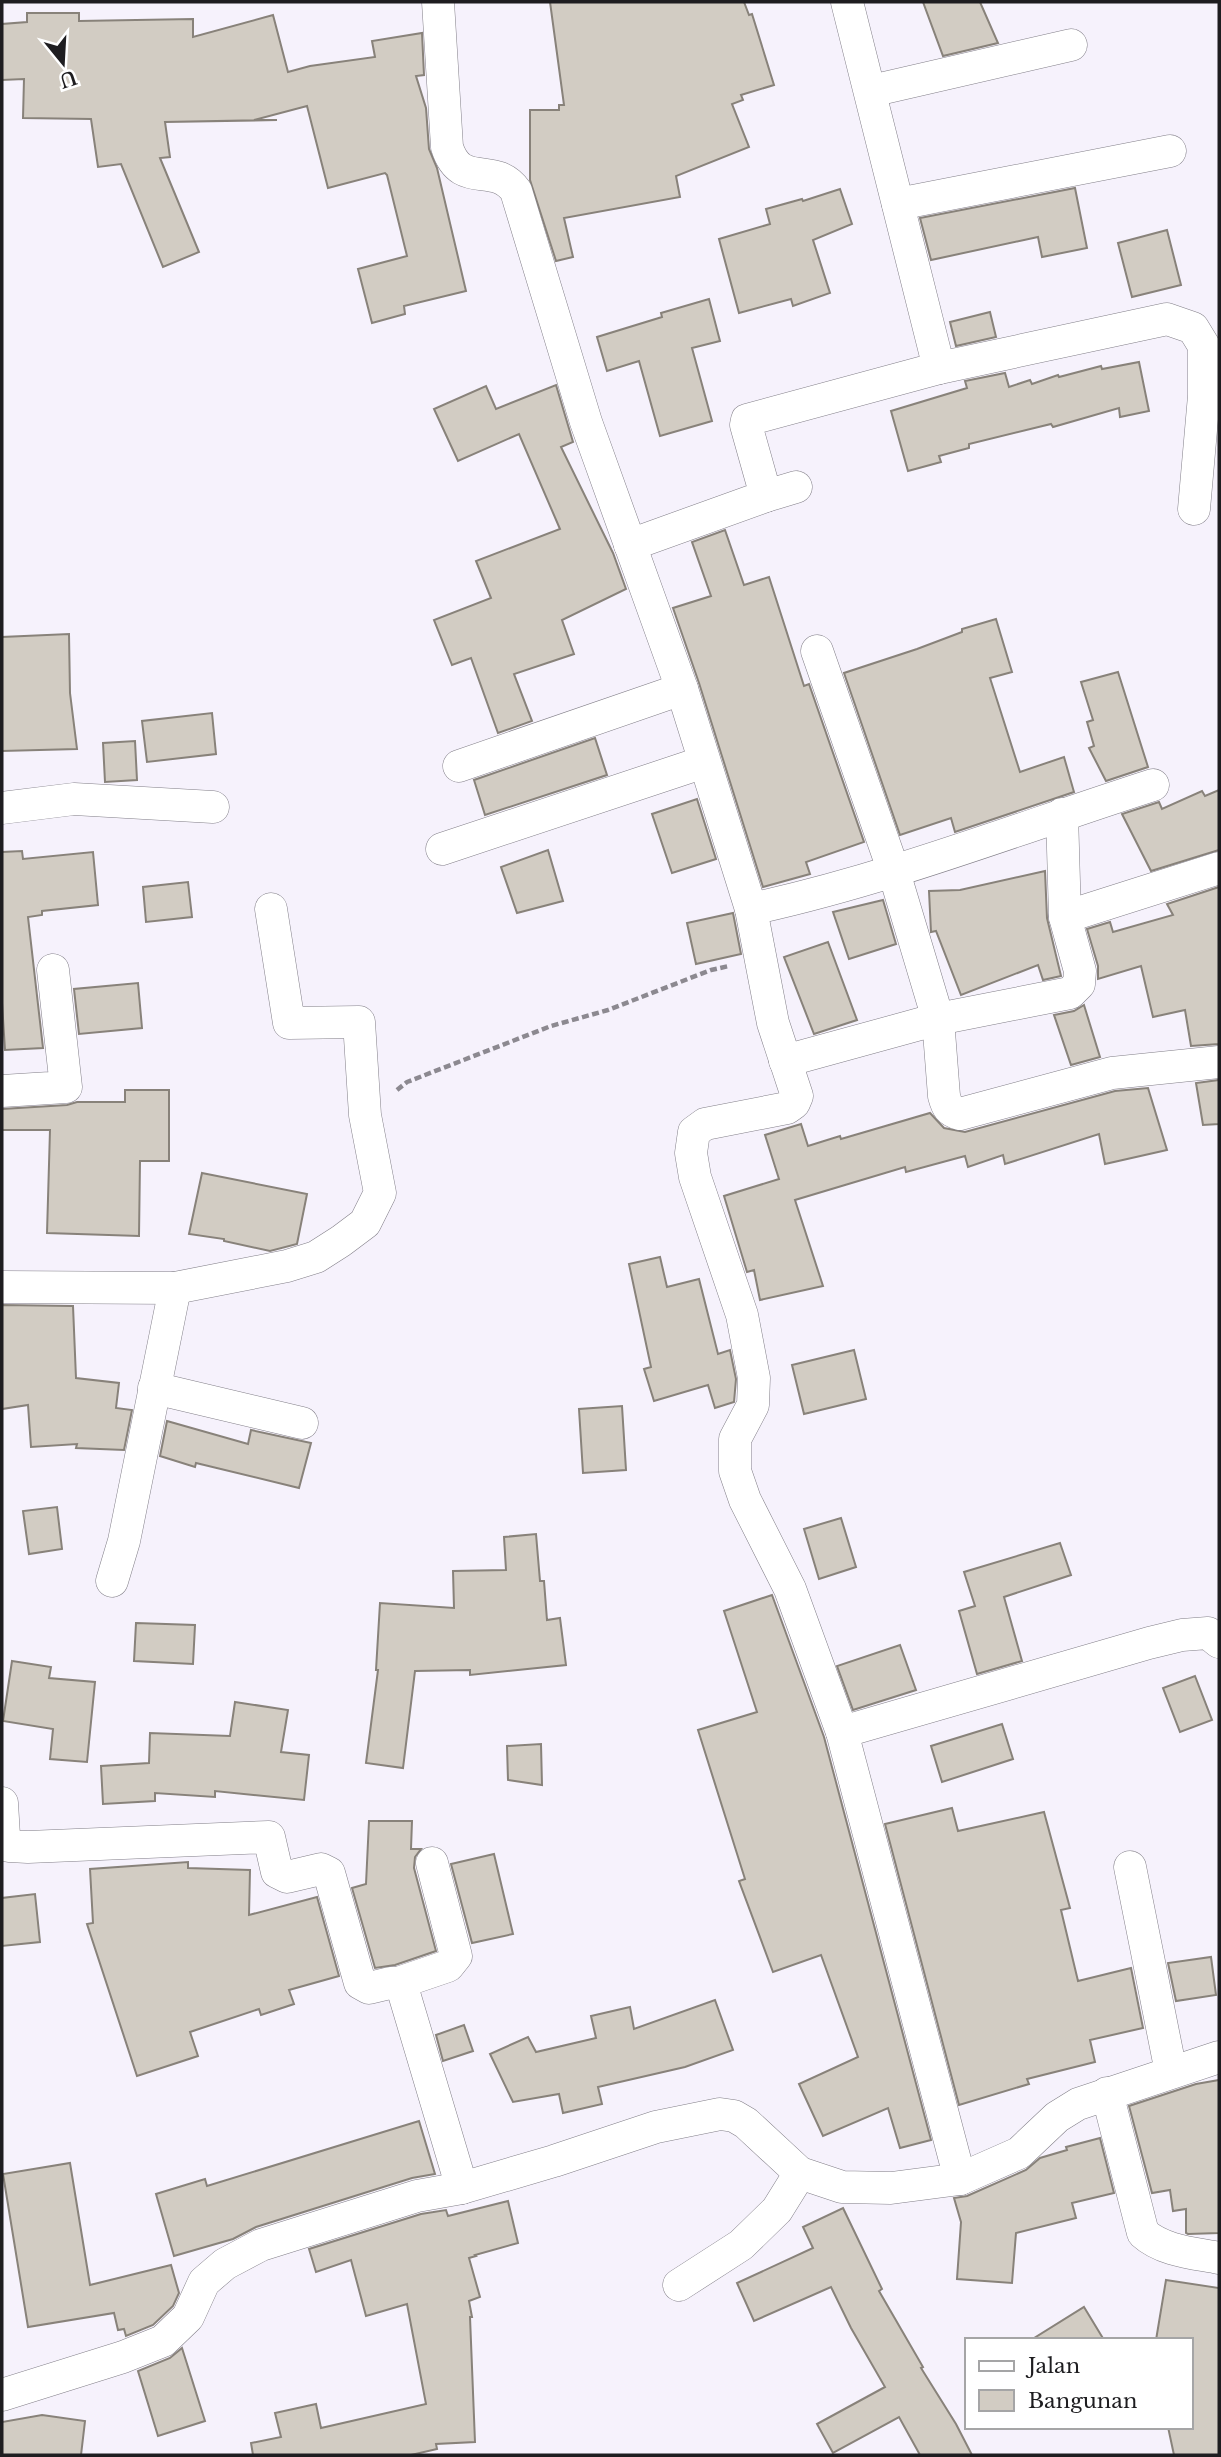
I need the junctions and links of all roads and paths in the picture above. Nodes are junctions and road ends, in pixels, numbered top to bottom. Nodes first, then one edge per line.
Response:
1 (438, 2) edge
2 (847, 2) edge
3 (1071, 45) dead end
4 (871, 91) junction
5 (1170, 151) dead end
6 (898, 204) junction
7 (939, 368) junction
8 (1212, 394) edge
9 (796, 487) dead end
10 (766, 496) junction
11 (1194, 509) dead end
12 (630, 545) junction
13 (817, 651) dead end
14 (682, 689) junction
15 (704, 762) junction
16 (459, 766) dead end
17 (1153, 785) dead end
18 (213, 807) dead end
19 (2, 808) edge
20 (1062, 814) junction
21 (443, 849) dead end
22 (1219, 868) edge
23 (894, 872) junction
24 (271, 909) dead end
25 (751, 909) junction
26 (1065, 917) junction
27 (761, 959) junction
28 (53, 970) dead end
29 (938, 1018) junction
30 (785, 1061) junction
31 (1219, 1062) edge
32 (2, 1091) edge
33 (365, 1115) junction
34 (2, 1287) edge
35 (175, 1288) junction
36 (154, 1388) junction
37 (302, 1423) dead end
38 (111, 1581) dead end
39 (1219, 1642) edge
40 (842, 1732) junction
41 (2, 1803) edge
42 (432, 1863) dead end
43 (1130, 1867) dead end
44 (398, 1983) junction
45 (1219, 2057) edge
46 (1171, 2072) junction
47 (1107, 2093) junction
48 (800, 2173) junction
49 (960, 2179) junction
50 (462, 2188) junction
51 (1219, 2258) edge
52 (679, 2285) dead end
53 (2, 2395) edge

1 - 12 street
2 - 4 street
3 - 4 street
4 - 6 street
5 - 6 street
6 - 7 street
7 - 8 street
7 - 10 street
8 - 11 street
9 - 10 street
10 - 12 street
12 - 14 street
13 - 23 street
14 - 15 street
14 - 16 street
15 - 21 street
15 - 25 street
17 - 20 street
18 - 19 street
20 - 23 street
20 - 26 street
22 - 26 street
23 - 25 street
23 - 29 street
24 - 33 street
25 - 27 street
26 - 29 street
27 - 30 street
27 - 33 path
28 - 32 street
29 - 30 street
29 - 31 street
30 - 40 street
33 - 35 street
34 - 35 street
35 - 36 street
36 - 37 street
36 - 38 street
39 - 40 street
40 - 49 street
41 - 44 street
42 - 44 street
43 - 46 street
44 - 50 street
45 - 46 street
46 - 47 street
47 - 49 street
47 - 51 street
48 - 49 street
48 - 50 street
48 - 52 street
50 - 53 street

